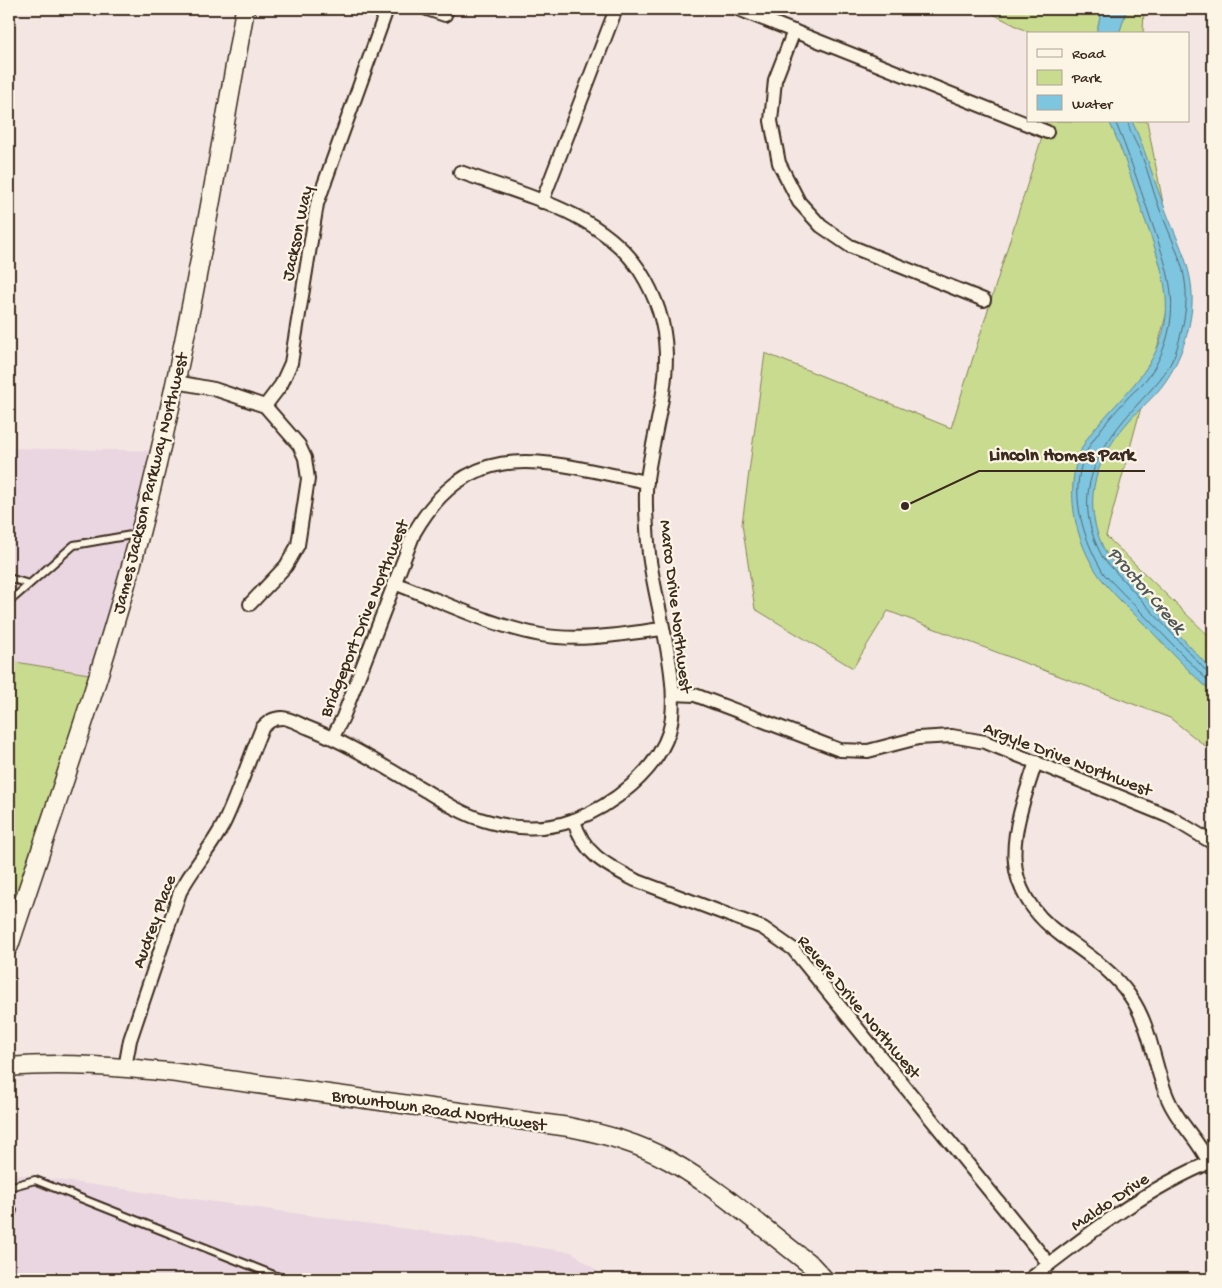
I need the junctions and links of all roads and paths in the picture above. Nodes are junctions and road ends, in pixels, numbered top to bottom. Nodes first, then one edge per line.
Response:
1 (245, 9) edge
2 (387, 9) edge
3 (427, 9) edge
4 (447, 9) edge
5 (616, 9) edge
6 (738, 9) edge
7 (794, 31) junction
8 (1047, 132) dead end
9 (460, 172) dead end
10 (542, 202) junction
11 (984, 300) dead end
12 (176, 382) junction
13 (265, 406) junction
14 (647, 482) junction
15 (140, 534) junction
16 (9, 578) edge
17 (394, 583) junction
18 (29, 584) junction
19 (9, 602) edge
20 (250, 604) dead end
21 (662, 629) junction
22 (673, 694) junction
23 (333, 737) junction
24 (1036, 762) junction
25 (245, 769) joint
26 (574, 820) junction
27 (1213, 843) edge
28 (9, 946) edge
29 (9, 1067) edge
30 (126, 1068) junction
31 (1211, 1162) edge
32 (9, 1187) edge
33 (13, 1210) dead end
34 (9, 1221) edge
35 (1049, 1264) junction
36 (284, 1279) edge
37 (824, 1279) edge
38 (1030, 1279) edge

1 - 12 main road, James Jackson Parkway Northwest
2 - 13 street, Jackson Way
3 - 4 street
5 - 10 street
6 - 7 street
7 - 8 street
7 - 11 street
9 - 10 street, Marco Drive Northwest
10 - 14 street, Marco Drive Northwest
12 - 13 street
12 - 15 main road, James Jackson Parkway Northwest
13 - 20 street
14 - 17 street, Bridgeport Drive Northwest
14 - 21 street, Marco Drive Northwest
15 - 18 lane
15 - 28 main road, James Jackson Parkway Northwest
16 - 18 lane
17 - 21 street
17 - 23 street, Bridgeport Drive Northwest
18 - 19 lane
21 - 22 street, Marco Drive Northwest
22 - 24 street, Argyle Drive Northwest
22 - 26 street, Marco Drive Northwest
23 - 25 street, Marco Drive Northwest
23 - 26 street, Marco Drive Northwest
24 - 27 street, Argyle Drive Northwest
24 - 31 street
25 - 30 street, Audrey Place
26 - 35 street, Revere Drive Northwest
29 - 30 main road, Browntown Road Northwest
30 - 37 main road, Browntown Road Northwest
31 - 35 street, Maldo Drive
32 - 36 lane
33 - 34 lane
35 - 38 street, Maldo Drive

